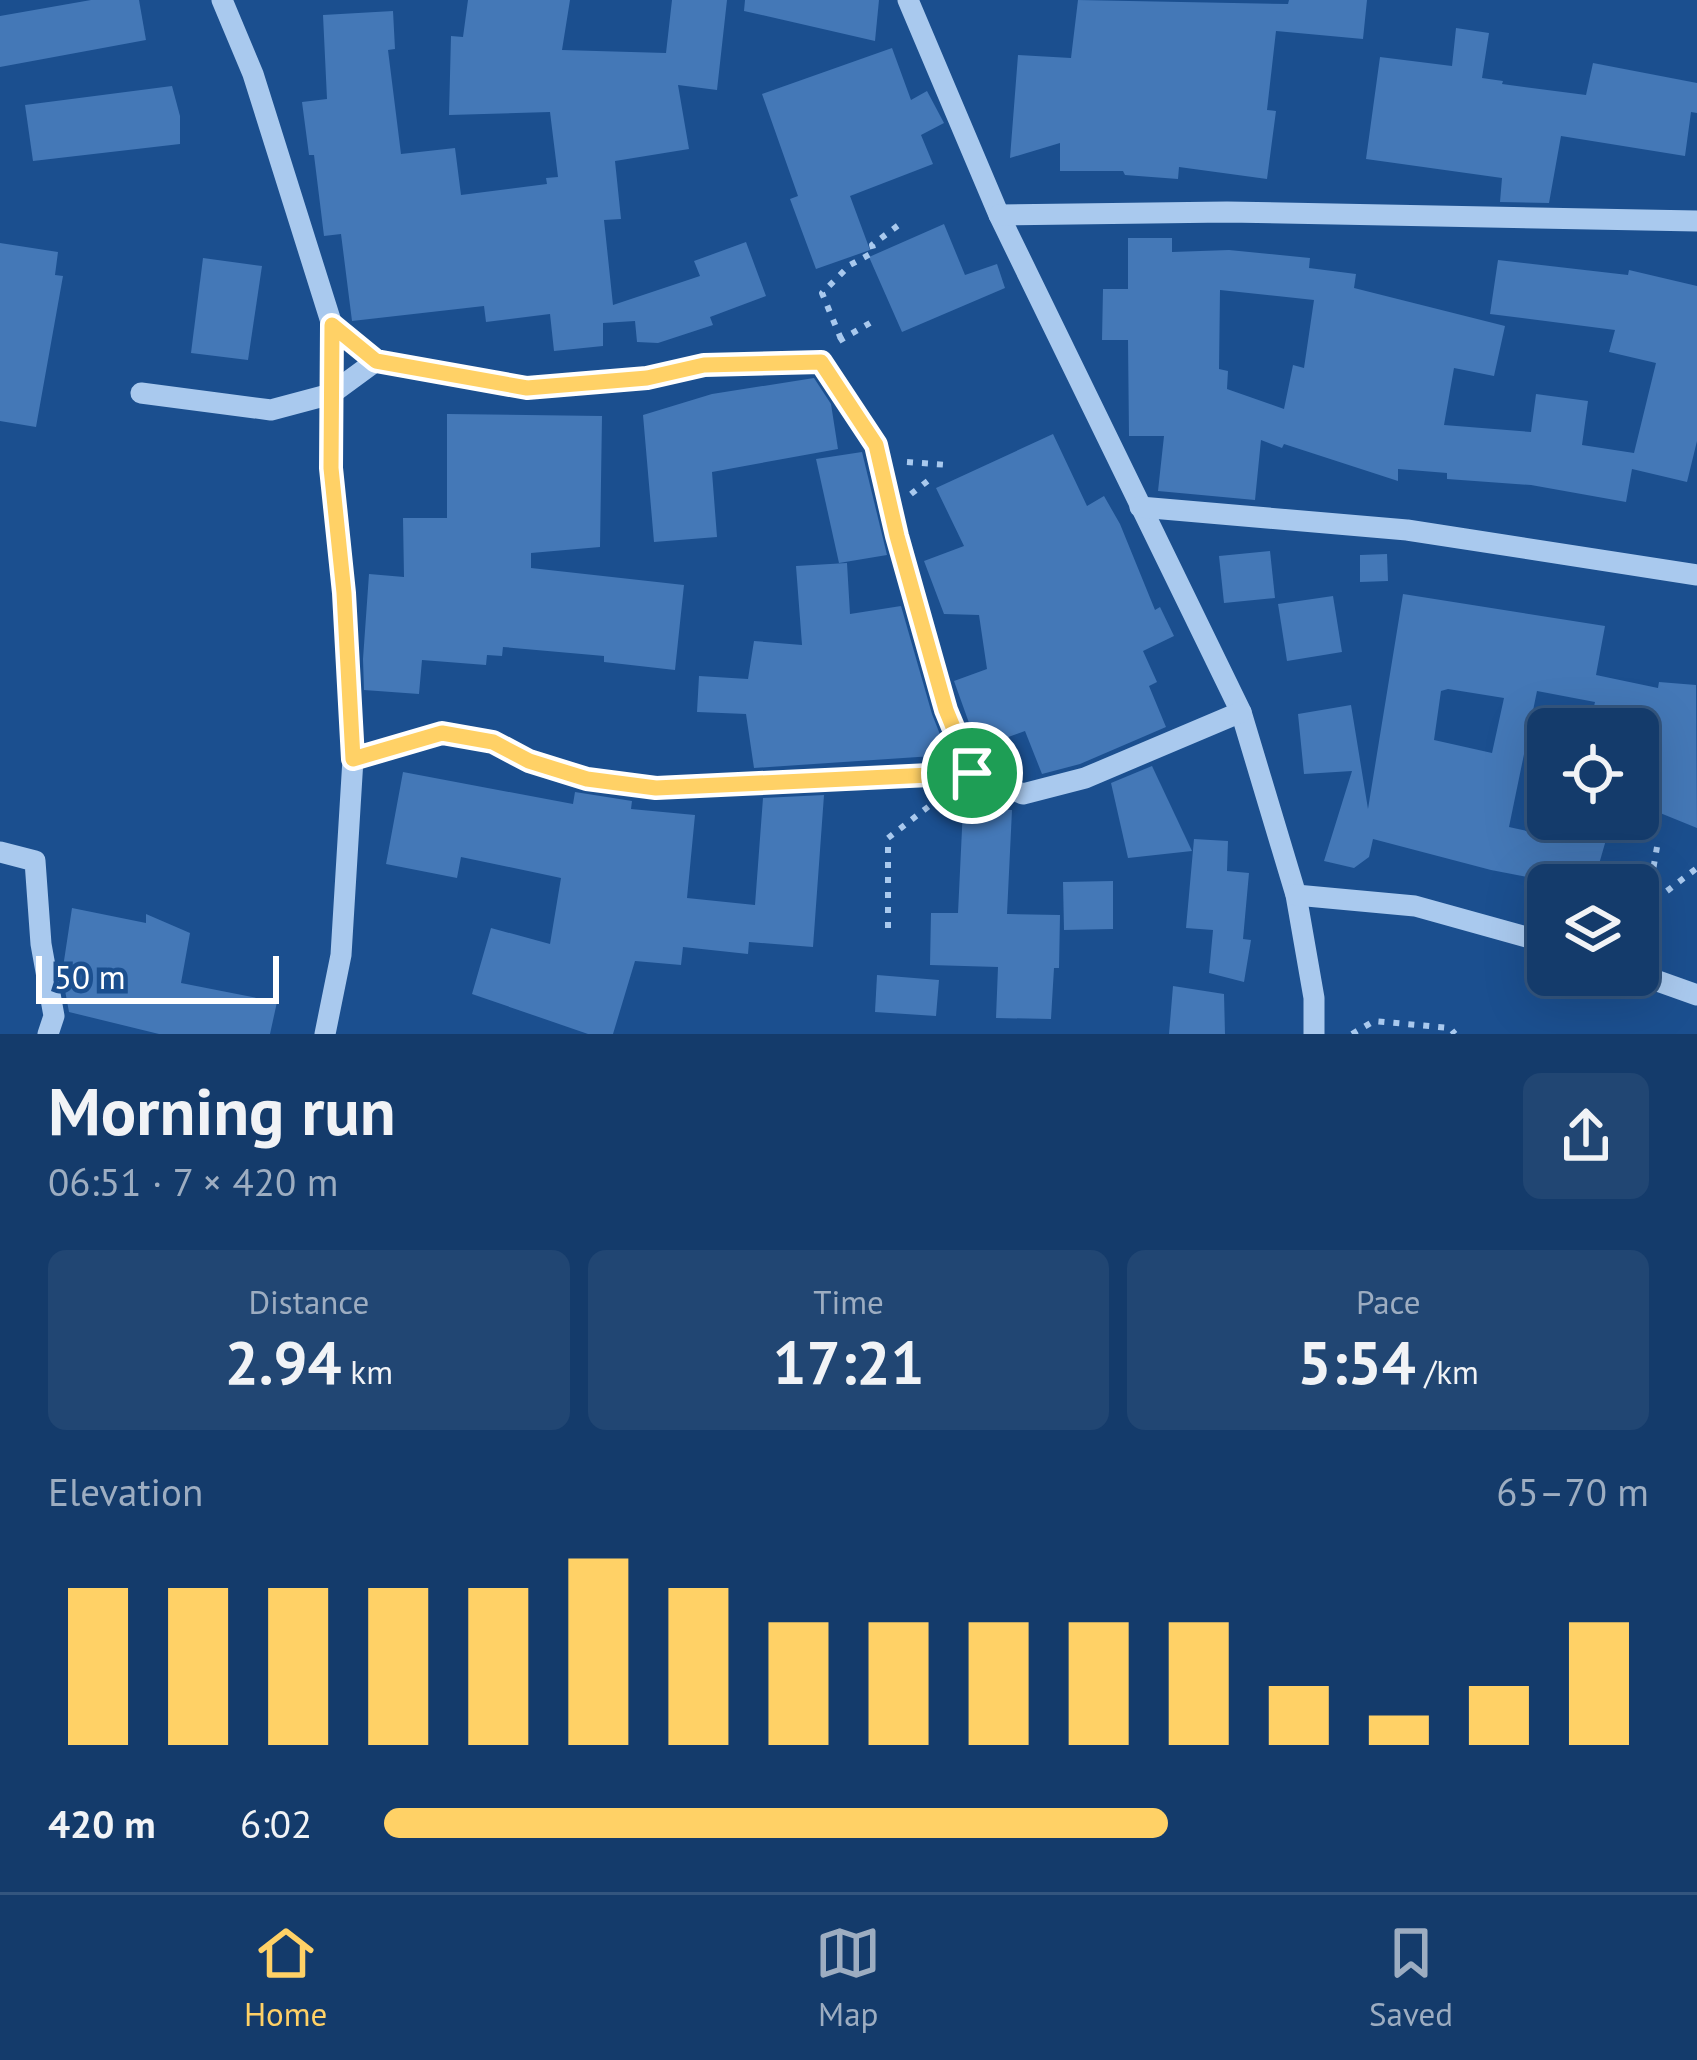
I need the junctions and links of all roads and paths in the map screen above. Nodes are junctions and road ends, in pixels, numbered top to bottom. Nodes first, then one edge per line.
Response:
1 (222, 0) edge
2 (908, 0) edge
3 (999, 215) junction
4 (1697, 221) edge
5 (900, 224) dead end
6 (871, 323) dead end
7 (332, 325) junction
8 (841, 339) junction
9 (376, 361) junction
10 (821, 362) junction
11 (141, 393) dead end
12 (331, 394) junction
13 (879, 460) junction
14 (948, 465) dead end
15 (1140, 507) junction
16 (1697, 575) edge
17 (1241, 712) junction
18 (353, 759) junction
19 (972, 773) junction
20 (0, 852) edge
21 (1296, 895) junction
22 (888, 928) dead end
23 (1527, 937) edge
24 (1659, 981) edge
25 (1697, 995) edge
26 (48, 1034) edge
27 (325, 1034) edge
28 (1314, 1034) edge
29 (1352, 1034) edge
30 (1455, 1034) edge

1 - 7 street
2 - 3 street
3 - 4 street
3 - 15 street
5 - 8 path
6 - 8 path
7 - 9 street
7 - 12 street
8 - 10 path
9 - 10 street
9 - 12 street
10 - 13 street
11 - 12 street
12 - 18 street
13 - 14 path
13 - 19 street
15 - 16 street
15 - 17 street
17 - 19 street
17 - 21 street
18 - 19 street
18 - 27 street
19 - 22 path
20 - 26 street
21 - 23 street
21 - 28 street
24 - 25 street
29 - 30 path

